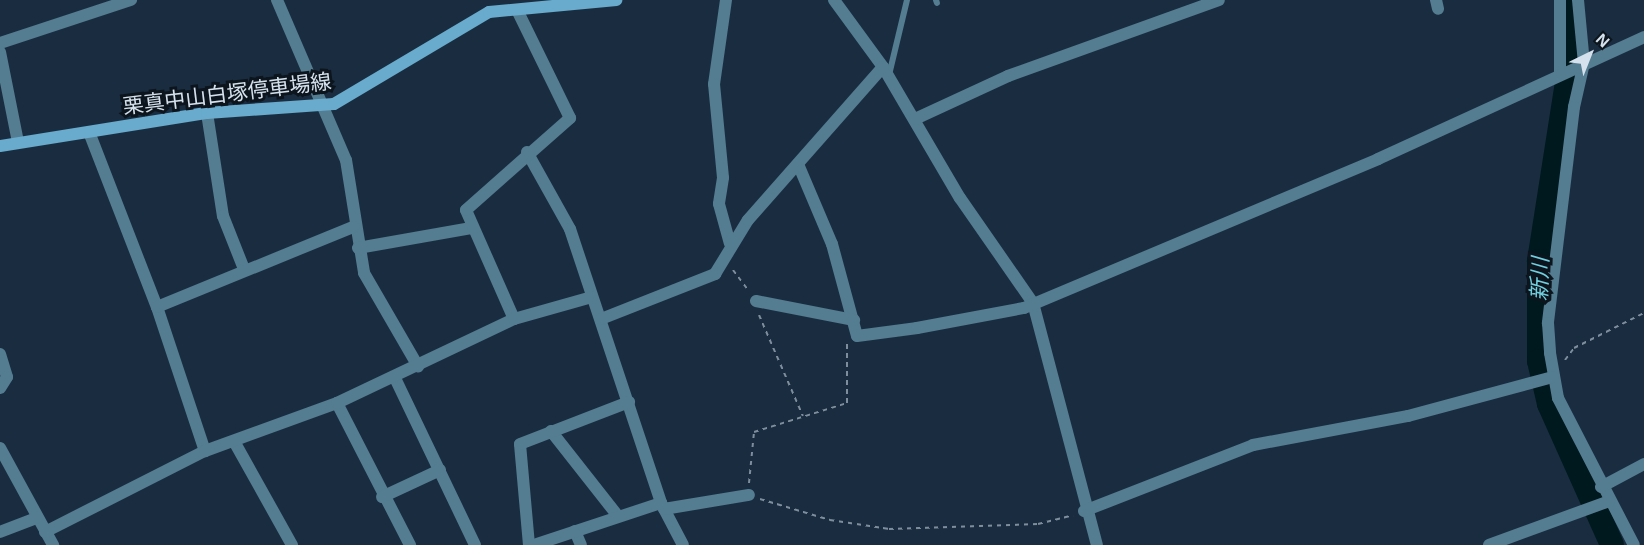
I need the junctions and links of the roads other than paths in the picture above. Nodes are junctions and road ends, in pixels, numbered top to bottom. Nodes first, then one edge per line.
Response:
1 (131, 0) edge
2 (277, 0) edge
3 (616, 0) edge
4 (726, 0) edge
5 (834, 0) edge
6 (907, 0) edge
7 (1219, 0) edge
8 (1560, 0) edge
9 (1578, 0) edge
10 (565, 3) edge
11 (517, 10) junction
12 (1644, 37) edge
13 (0, 43) edge
14 (0, 52) edge
15 (1583, 63) junction
16 (886, 72) junction
17 (1560, 75) junction
18 (322, 102) junction
19 (207, 113) junction
20 (915, 119) junction
21 (89, 132) junction
22 (18, 142) junction
23 (0, 146) edge
24 (527, 152) junction
25 (798, 164) junction
26 (353, 227) junction
27 (471, 228) junction
28 (730, 243) junction
29 (358, 248) junction
30 (244, 269) junction
31 (592, 297) junction
32 (756, 301) road end
33 (1033, 303) junction
34 (157, 307) junction
35 (601, 319) junction
36 (514, 320) junction
37 (854, 320) junction
38 (0, 354) edge
39 (418, 366) junction
40 (395, 378) junction
41 (1552, 378) junction
42 (0, 388) edge
43 (629, 402) junction
44 (337, 403) junction
45 (551, 431) junction
46 (236, 443) junction
47 (0, 448) edge
48 (205, 451) junction
49 (1644, 464) edge
50 (440, 470) junction
51 (1600, 487) junction
52 (749, 495) road end
53 (382, 497) junction
54 (1607, 501) junction
55 (662, 506) junction
56 (1084, 511) junction
57 (618, 516) junction
58 (36, 518) junction
59 (575, 531) junction
60 (0, 532) edge
61 (45, 532) junction
62 (53, 545) edge
63 (292, 545) edge
64 (410, 545) edge
65 (475, 545) edge
66 (531, 545) edge
67 (581, 545) edge
68 (683, 545) edge
69 (1097, 545) edge
70 (1489, 545) edge
71 (1634, 545) edge

1 - 13 street
2 - 18 street
3 - 10 main road, 栗真中山白塚停車場線
4 - 28 street
5 - 16 street
6 - 16 lane
7 - 20 street
8 - 17 street
9 - 15 street
10 - 11 main road, 栗真中山白塚停車場線
11 - 18 main road, 栗真中山白塚停車場線
11 - 24 street
12 - 15 street
14 - 22 street
15 - 17 street
15 - 41 street
16 - 20 street
16 - 25 street
17 - 33 street
18 - 19 main road, 栗真中山白塚停車場線
18 - 26 street
19 - 21 main road, 栗真中山白塚停車場線
19 - 30 street
20 - 33 street
21 - 22 main road, 栗真中山白塚停車場線
21 - 34 street
22 - 23 main road, 栗真中山白塚停車場線
24 - 27 street
24 - 31 street
25 - 28 street
25 - 37 street
26 - 29 street
26 - 30 street
27 - 29 street
27 - 36 street
28 - 35 street
29 - 39 street
30 - 34 street
31 - 35 street
31 - 36 street
32 - 37 street
33 - 37 street
33 - 56 street
34 - 48 street
35 - 43 street
36 - 39 street
38 - 42 street
39 - 40 street
40 - 44 street
40 - 50 street
41 - 51 street
41 - 56 street
43 - 45 street
43 - 55 street
44 - 46 street
44 - 53 street
45 - 57 street
45 - 66 street
46 - 48 street
46 - 63 street
47 - 58 street
48 - 61 street
49 - 51 street
50 - 53 street
50 - 65 street
51 - 54 street
52 - 55 street
53 - 64 street
54 - 70 street
54 - 71 street
55 - 57 street
55 - 68 street
56 - 69 street
57 - 59 street
58 - 60 street
58 - 61 street
59 - 66 street
59 - 67 street
61 - 62 street

